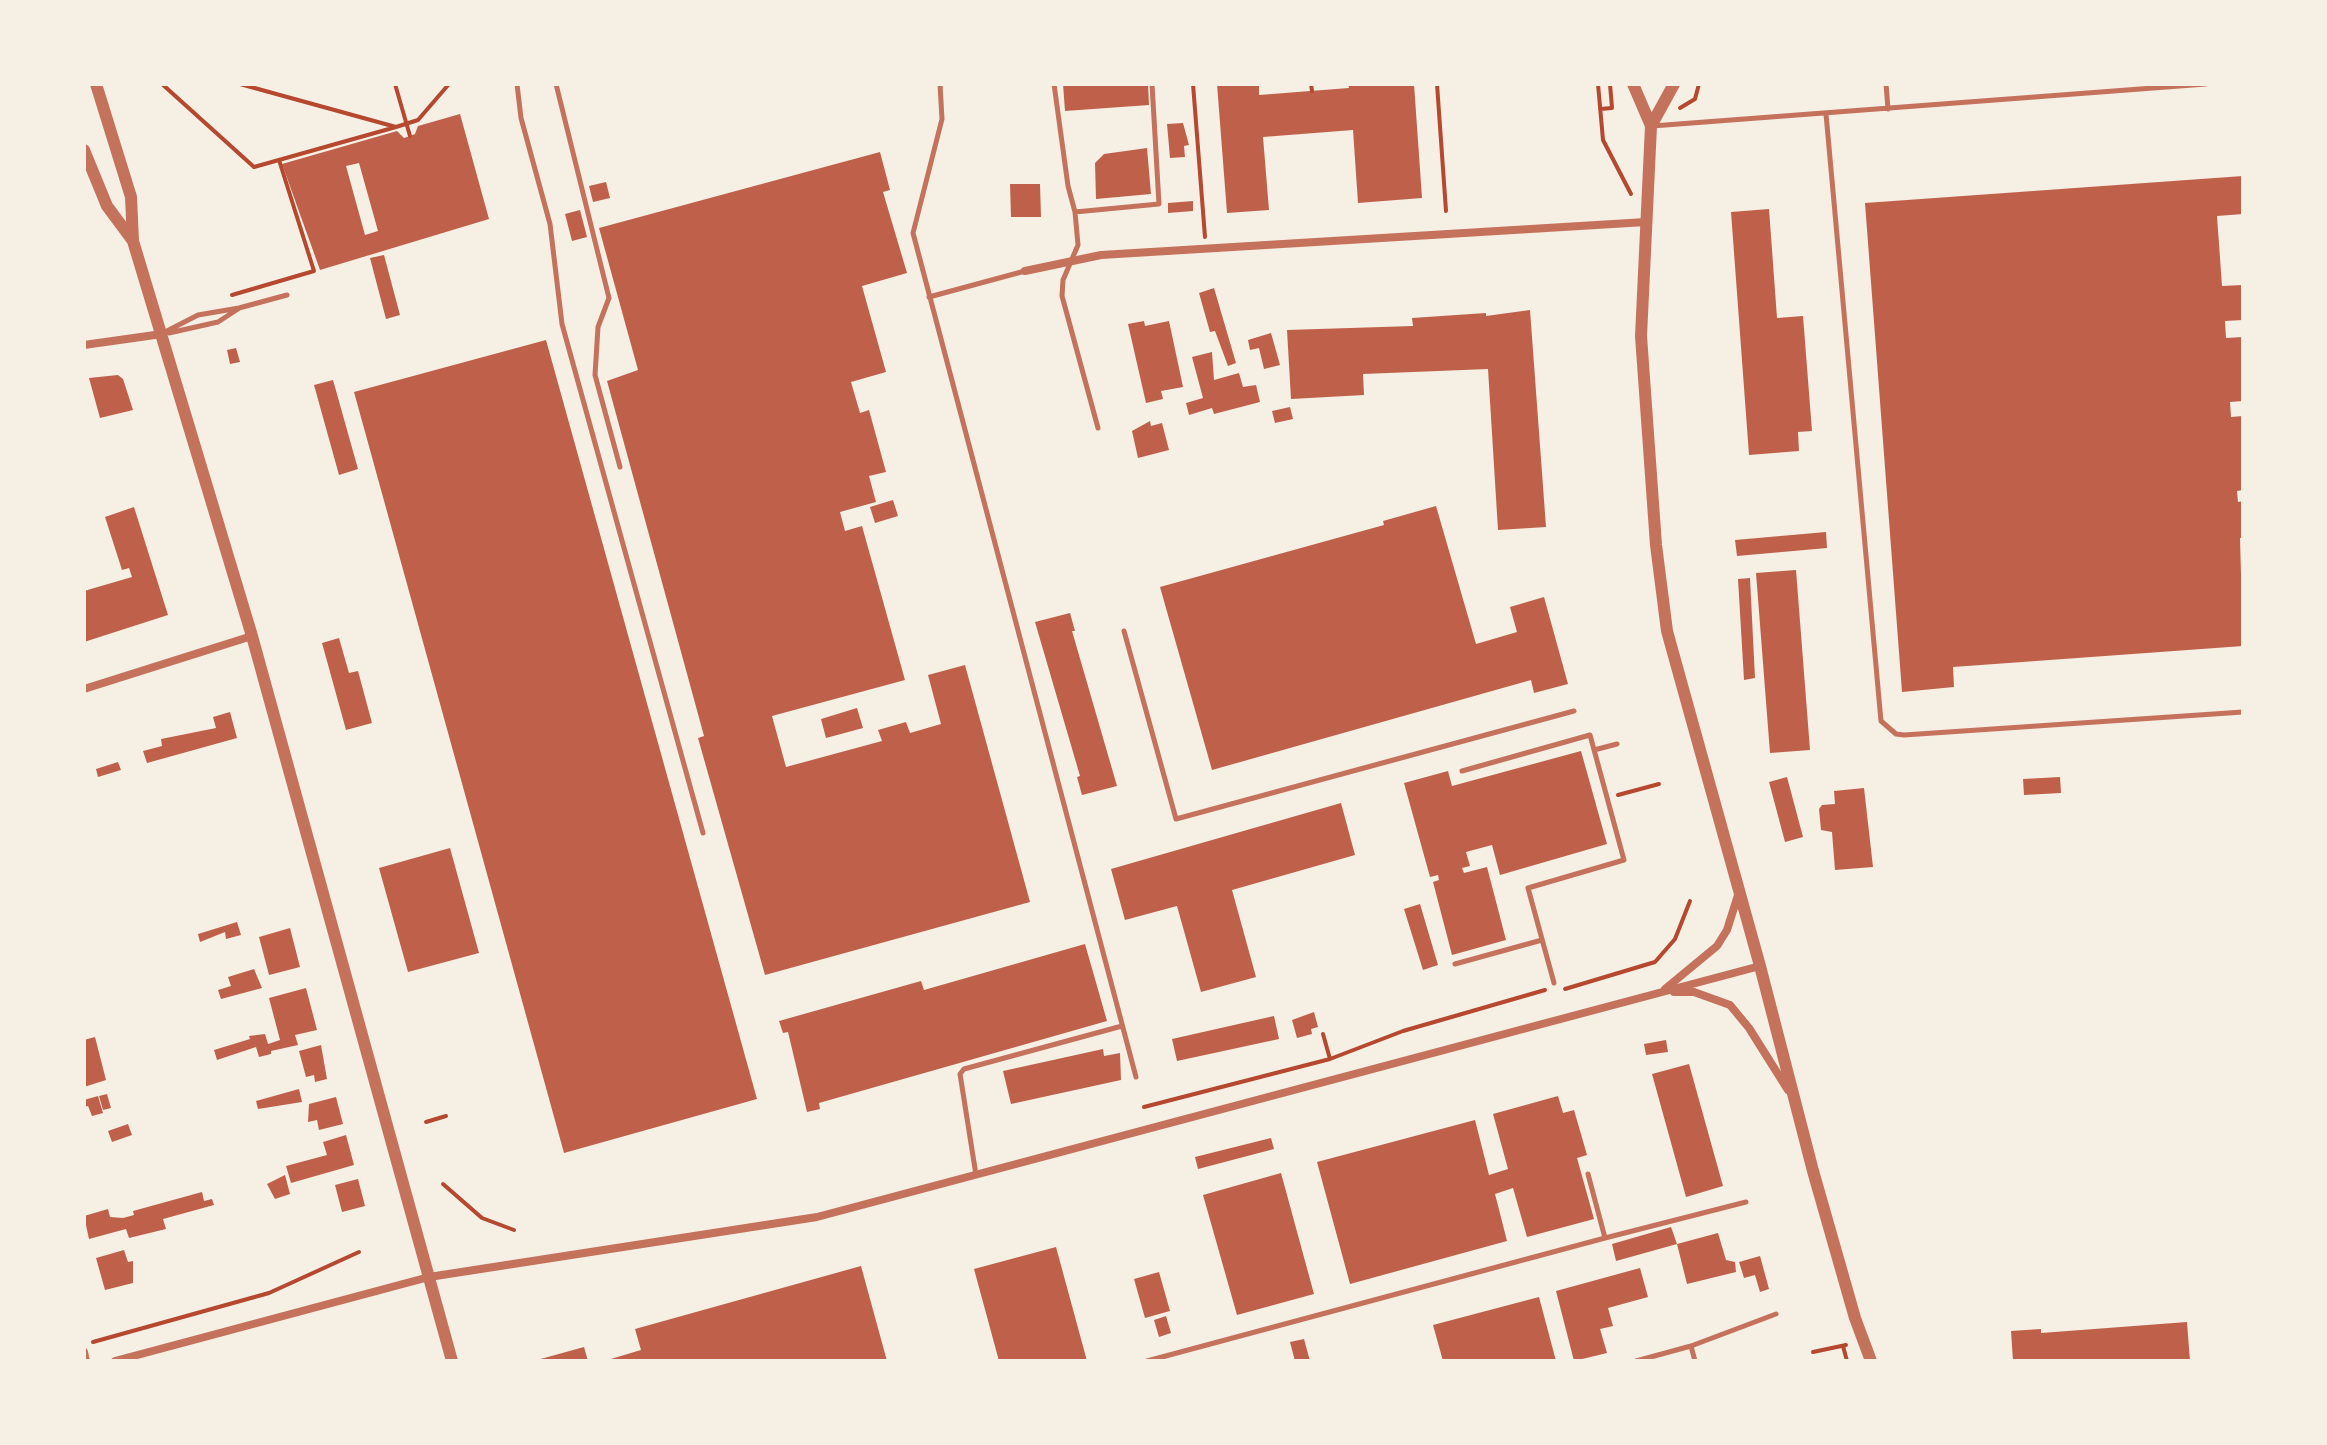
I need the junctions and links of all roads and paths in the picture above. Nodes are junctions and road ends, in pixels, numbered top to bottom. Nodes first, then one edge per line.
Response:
1 (96, 84) edge
2 (162, 84) edge
3 (240, 84) edge
4 (395, 84) edge
5 (449, 84) edge
6 (517, 84) edge
7 (556, 84) edge
8 (940, 84) edge
9 (1054, 84) edge
10 (1152, 84) edge
11 (1193, 84) edge
12 (1311, 84) edge
13 (1437, 84) edge
14 (1598, 84) edge
15 (1610, 84) edge
16 (1633, 84) edge
17 (1674, 84) edge
18 (1699, 84) edge
19 (1886, 84) edge
20 (2206, 84) edge
21 (1312, 91) dead end
22 (1695, 99) dead end
23 (1600, 109) junction
24 (1888, 109) junction
25 (1826, 114) junction
26 (406, 124) junction
27 (1651, 126) junction
28 (396, 127) junction
29 (410, 136) dead end
30 (84, 150) edge
31 (279, 160) junction
32 (1632, 195) dead end
33 (1446, 211) dead end
34 (1075, 212) junction
35 (1646, 222) junction
36 (133, 241) junction
37 (1206, 249) junction
38 (1071, 260) junction
39 (1025, 271) joint
40 (287, 295) dead end
41 (929, 297) junction
42 (222, 298) dead end
43 (239, 308) junction
44 (162, 334) junction
45 (84, 345) edge
46 (1098, 428) dead end
47 (620, 467) dead end
48 (1124, 631) dead end
49 (252, 636) junction
50 (84, 689) edge
51 (1574, 711) dead end
52 (2243, 712) edge
53 (1617, 744) dead end
54 (1594, 750) junction
55 (1462, 771) dead end
56 (1659, 784) dead end
57 (1607, 798) junction
58 (703, 833) dead end
59 (1739, 890) junction
60 (1690, 901) dead end
61 (1542, 940) junction
62 (1455, 964) dead end
63 (1760, 966) junction
64 (1554, 983) dead end
65 (1661, 992) junction
66 (1122, 1026) junction
67 (1323, 1034) dead end
68 (1330, 1059) junction
69 (1136, 1077) dead end
70 (1792, 1096) junction
71 (1144, 1107) dead end
72 (446, 1116) dead end
73 (426, 1122) dead end
74 (1588, 1174) dead end
75 (976, 1175) junction
76 (443, 1184) dead end
77 (1746, 1202) dead end
78 (514, 1230) dead end
79 (1605, 1238) junction
80 (359, 1252) dead end
81 (429, 1277) junction
82 (1776, 1314) dead end
83 (84, 1345) edge
84 (1691, 1346) junction
85 (84, 1352) edge
86 (1813, 1352) dead end
87 (86, 1361) edge
88 (115, 1361) edge
89 (452, 1361) edge
90 (1147, 1361) edge
91 (1636, 1361) edge
92 (1695, 1361) edge
93 (1847, 1361) edge
94 (1871, 1361) edge

1 - 36 street
2 - 31 path
3 - 28 path
4 - 26 path
5 - 26 path
6 - 58 lane
7 - 47 lane
8 - 41 lane
9 - 34 lane
10 - 34 lane
11 - 37 path
12 - 21 path
13 - 33 path
14 - 23 path
15 - 23 path
16 - 27 street
17 - 27 street
18 - 22 path
19 - 24 lane
20 - 24 lane
23 - 32 path
24 - 25 lane
25 - 27 lane
25 - 52 lane
26 - 28 path
26 - 29 path
27 - 35 street
28 - 31 path
30 - 36 street
31 - 42 path
34 - 38 lane
35 - 37 street
35 - 59 street
36 - 44 street
37 - 38 street
38 - 39 street
38 - 46 lane
39 - 41 lane
40 - 43 lane
41 - 66 lane
43 - 44 lane
43 - 44 lane
44 - 45 street
44 - 49 street
48 - 51 lane
49 - 50 street
49 - 81 street
53 - 54 lane
54 - 55 lane
54 - 57 lane
56 - 57 path
57 - 61 lane
59 - 63 street
59 - 65 street
60 - 68 path
61 - 62 lane
61 - 64 lane
63 - 65 street
63 - 70 street
65 - 70 street
65 - 75 street
66 - 69 lane
66 - 75 lane
67 - 68 path
68 - 71 path
70 - 94 street
72 - 73 path
74 - 79 lane
75 - 81 street
76 - 78 path
77 - 79 lane
79 - 90 lane
80 - 83 path
81 - 88 street
81 - 89 street
82 - 84 lane
84 - 91 lane
84 - 92 lane
85 - 87 street
86 - 93 path

